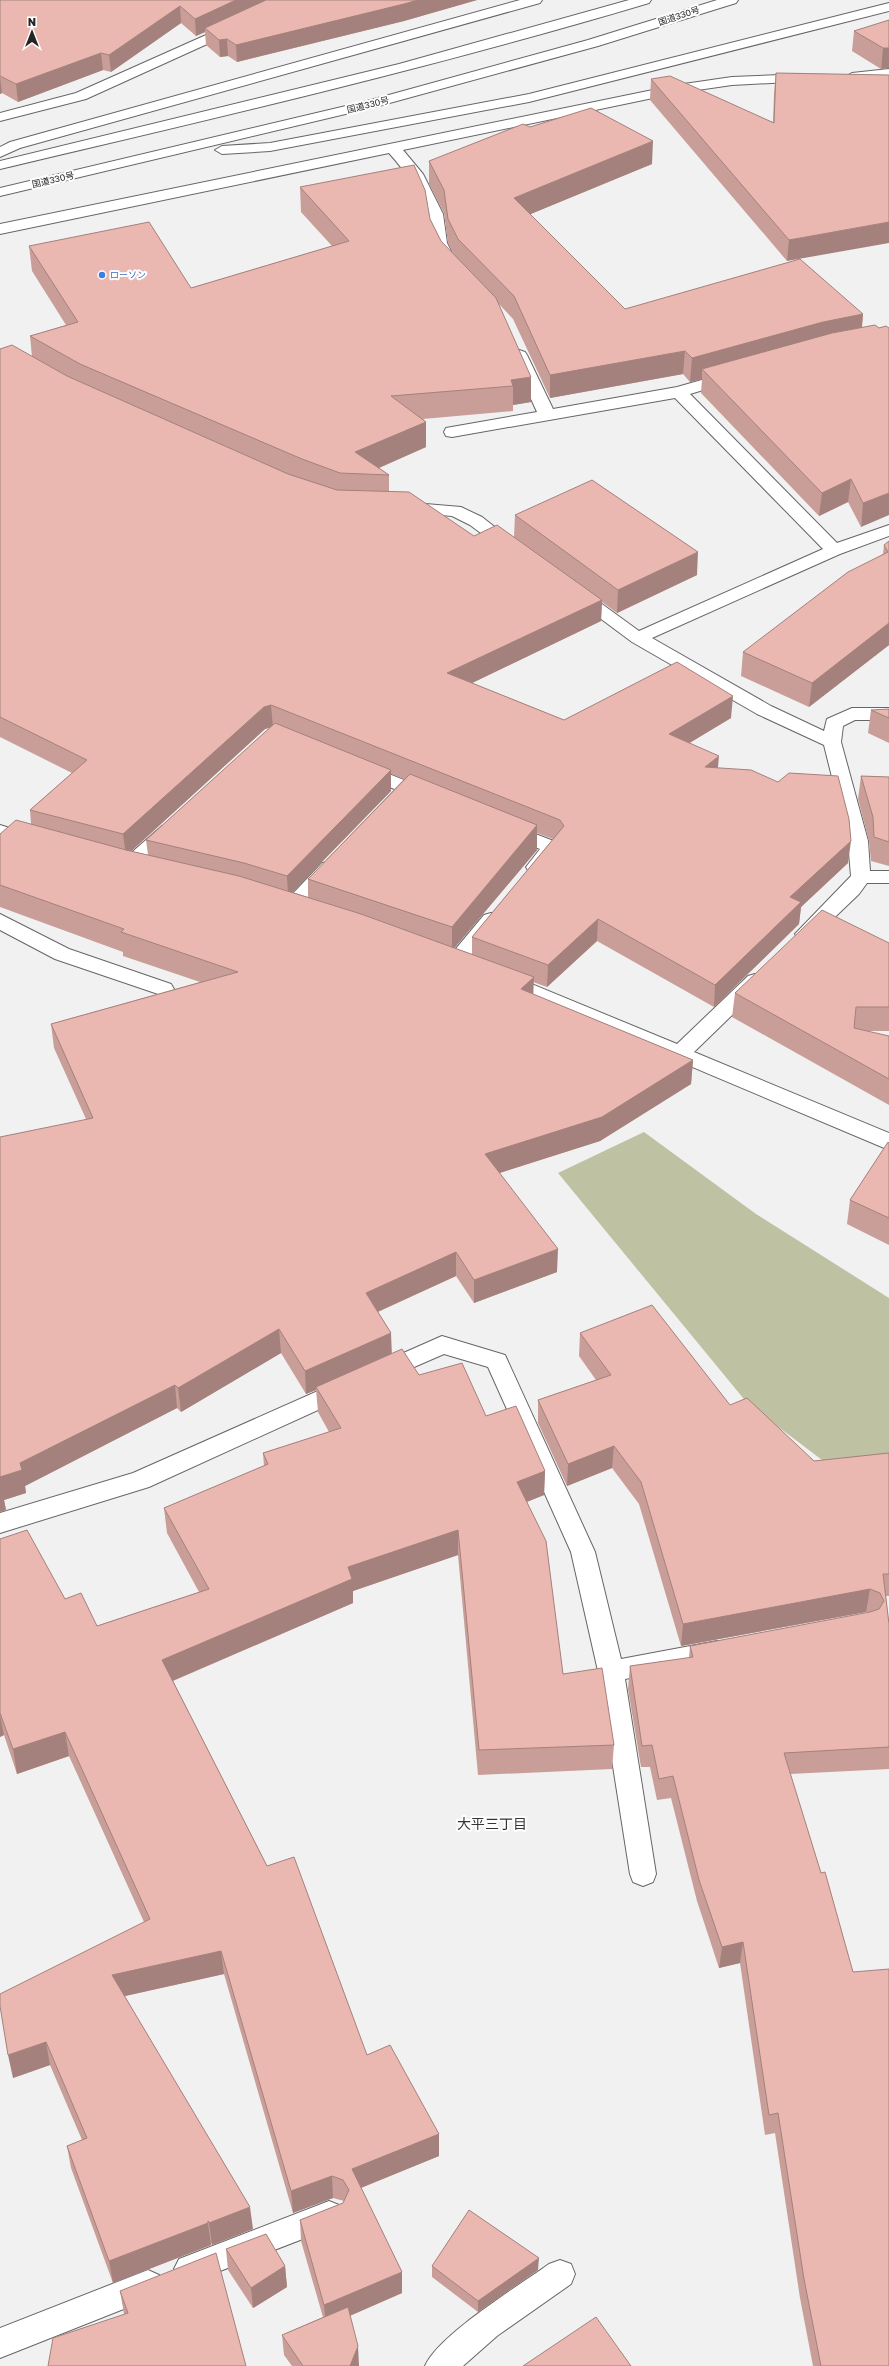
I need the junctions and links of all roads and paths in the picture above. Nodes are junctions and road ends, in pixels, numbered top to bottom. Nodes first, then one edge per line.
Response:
1 (535, 0) edge
2 (644, 0) edge
3 (731, 0) edge
4 (889, 7) edge
5 (243, 23) edge
6 (889, 73) edge
7 (818, 78) edge
8 (839, 78) edge
9 (0, 117) edge
10 (393, 148) junction
11 (169, 152) junction
12 (0, 154) edge
13 (0, 165) edge
14 (0, 192) edge
15 (0, 229) edge
16 (461, 276) edge
17 (514, 343) edge
18 (746, 373) edge
19 (678, 392) junction
20 (546, 415) junction
21 (452, 432) dead end
22 (389, 507) edge
23 (889, 530) edge
24 (834, 550) junction
25 (526, 558) edge
26 (564, 585) edge
27 (638, 638) junction
28 (889, 714) edge
29 (832, 742) junction
30 (350, 765) edge
31 (391, 805) edge
32 (181, 819) edge
33 (494, 824) edge
34 (0, 831) edge
35 (47, 845) edge
36 (342, 856) edge
37 (152, 871) edge
38 (861, 876) junction
39 (889, 877) edge
40 (522, 884) edge
41 (272, 900) edge
42 (292, 907) junction
43 (502, 908) edge
44 (313, 913) edge
45 (0, 921) edge
46 (792, 946) edge
47 (769, 967) edge
48 (164, 989) dead end
49 (679, 1054) junction
50 (889, 1142) edge
51 (0, 1523) edge
52 (742, 1647) edge
53 (610, 1671) junction
54 (643, 1874) dead end
55 (334, 2212) edge
56 (560, 2274) dead end
57 (0, 2343) edge
58 (440, 2366) edge

1 - 12 main road
2 - 13 main road
3 - 11 main road, 国道330号
4 - 11 main road
5 - 9 main road
6 - 8 main road
7 - 10 main road
10 - 15 main road
10 - 16 main road
11 - 14 main road, 国道330号
17 - 20 main road
18 - 19 main road
19 - 20 main road
19 - 24 main road
20 - 21 main road
22 - 25 main road
23 - 24 main road
24 - 27 main road
26 - 27 main road
27 - 29 main road
28 - 29 main road
29 - 38 main road
30 - 31 main road
32 - 37 main road
33 - 40 main road
34 - 35 main road
36 - 42 main road
38 - 39 main road
38 - 46 main road
41 - 42 main road
42 - 44 main road
43 - 49 main road
45 - 48 main road
47 - 49 main road
49 - 50 main road
51 - 53 main road
52 - 53 main road
53 - 54 main road
55 - 57 main road
56 - 58 main road

